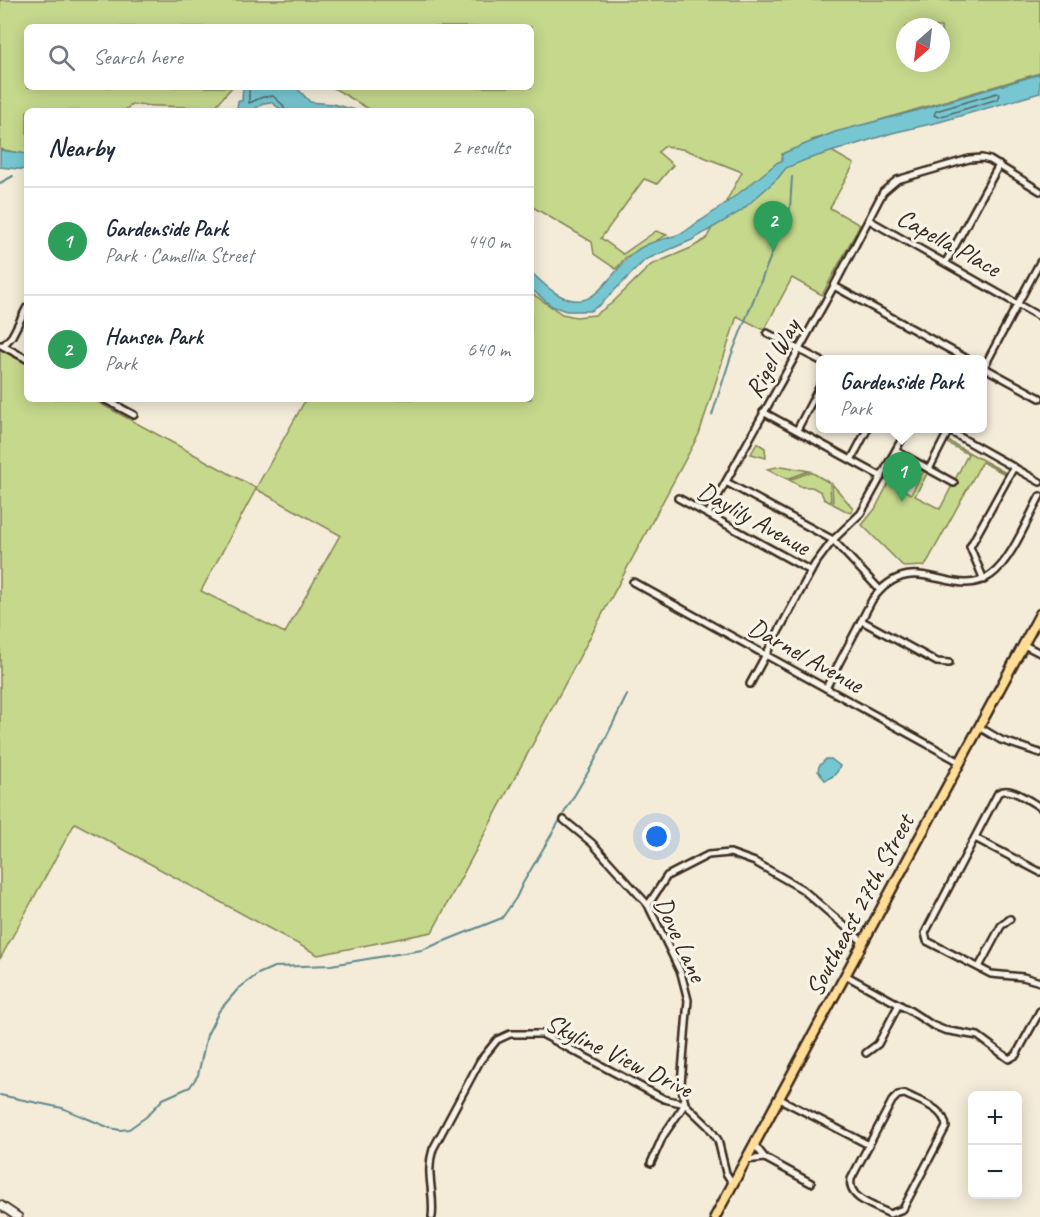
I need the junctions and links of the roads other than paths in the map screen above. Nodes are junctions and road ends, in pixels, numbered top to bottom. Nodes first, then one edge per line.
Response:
1 (999, 165) junction
2 (1040, 190) edge
3 (869, 220) junction
4 (1040, 261) edge
5 (946, 262) junction
6 (834, 286) junction
7 (1017, 303) junction
8 (24, 313) edge
9 (1040, 317) edge
10 (767, 333) dead end
11 (1, 345) edge
12 (798, 349) junction
13 (960, 355) edge
14 (24, 356) edge
15 (816, 359) edge
16 (987, 360) edge
17 (987, 370) edge
18 (816, 394) edge
19 (1040, 398) edge
20 (110, 402) edge
21 (764, 412) junction
22 (134, 414) dead end
23 (797, 430) junction
24 (866, 433) edge
25 (906, 433) edge
26 (946, 433) edge
27 (955, 433) edge
28 (896, 451) junction
29 (851, 460) junction
30 (1014, 467) junction
31 (929, 469) junction
32 (882, 477) junction
33 (726, 482) junction
34 (1040, 482) edge
35 (954, 483) dead end
36 (1040, 496) edge
37 (678, 498) dead end
38 (708, 514) junction
39 (833, 540) junction
40 (811, 571) junction
41 (984, 580) junction
42 (633, 582) dead end
43 (880, 590) junction
44 (1040, 614) edge
45 (862, 621) junction
46 (1024, 645) junction
47 (1040, 653) edge
48 (766, 655) junction
49 (949, 663) dead end
50 (750, 684) dead end
51 (826, 688) junction
52 (979, 727) junction
53 (1040, 753) edge
54 (960, 762) junction
55 (1040, 807) edge
56 (564, 820) dead end
57 (975, 838) junction
58 (1040, 872) edge
59 (648, 905) junction
60 (1010, 919) dead end
61 (863, 942) junction
62 (979, 967) junction
63 (845, 975) junction
64 (1040, 982) edge
65 (899, 1004) junction
66 (1040, 1011) edge
67 (866, 1053) dead end
68 (778, 1098) junction
69 (685, 1104) junction
70 (754, 1144) junction
71 (869, 1145) junction
72 (765, 1158) junction
73 (745, 1160) junction
74 (651, 1163) dead end
75 (811, 1183) dead end
76 (733, 1184) junction
77 (0, 1205) edge
78 (18, 1217) edge
79 (432, 1217) edge
80 (715, 1217) edge

1 - 2 street, Rigel Way
1 - 3 street, Rigel Way
1 - 5 street
3 - 5 street, Capella Place
3 - 6 street, Rigel Way
4 - 7 street
5 - 7 street, Capella Place
6 - 12 street, Rigel Way
6 - 13 street
7 - 9 street, Capella Place
7 - 16 street
8 - 11 street
10 - 12 street
11 - 14 street
12 - 15 street
12 - 21 street, Rigel Way
17 - 19 street
18 - 23 street
20 - 22 street
21 - 23 street
21 - 33 street, Rigel Way
23 - 29 street
24 - 29 street
25 - 28 street
26 - 31 street
27 - 30 street
28 - 31 street
28 - 32 street
29 - 32 street
30 - 34 street
30 - 41 street
31 - 35 street
32 - 39 street
33 - 38 street, Rigel Way
33 - 39 street
36 - 41 street
37 - 38 street, Daylily Avenue
38 - 40 street, Daylily Avenue
39 - 40 street
39 - 43 street
40 - 48 street
41 - 43 street
42 - 48 street, Darnel Avenue
43 - 45 street
44 - 46 main road, Southeast 27th Street
45 - 49 street
45 - 51 street
46 - 47 street
46 - 52 main road, Southeast 27th Street
48 - 50 street
48 - 51 street, Darnel Avenue
51 - 54 street, Darnel Avenue
52 - 53 street
52 - 54 main road, Southeast 27th Street
54 - 61 main road, Southeast 27th Street
55 - 57 street
56 - 59 street, Dove Lane
57 - 58 street
57 - 62 street
59 - 61 street
59 - 69 street, Dove Lane
60 - 62 street
61 - 63 main road, Southeast 27th Street
62 - 64 street
63 - 65 street
63 - 68 main road, Southeast 27th Street
65 - 66 street
65 - 67 street
68 - 70 main road, Southeast 27th Street
68 - 71 street
69 - 74 street
69 - 76 street, Skyline View Drive
69 - 79 street, Skyline View Drive
70 - 72 street
70 - 73 main road, Southeast 27th Street
71 - 71 street
72 - 73 street
72 - 75 street
73 - 76 main road, Southeast 27th Street
76 - 80 main road, Southeast 27th Street
77 - 78 street

